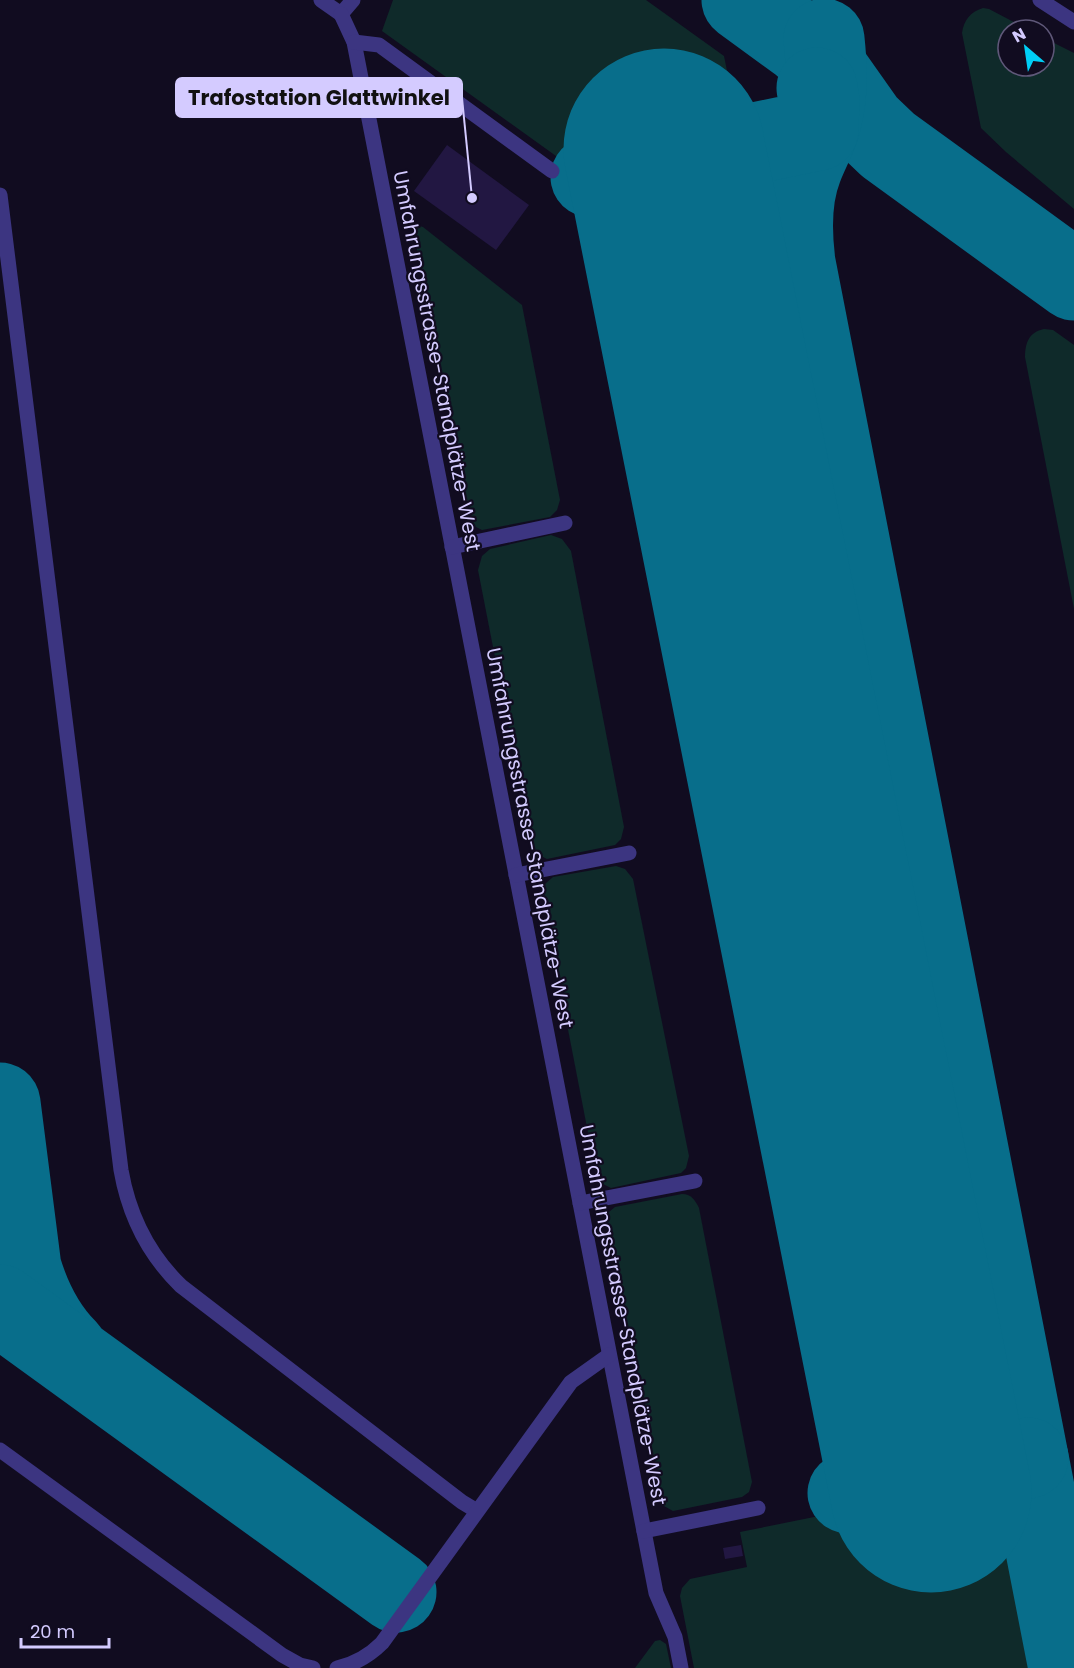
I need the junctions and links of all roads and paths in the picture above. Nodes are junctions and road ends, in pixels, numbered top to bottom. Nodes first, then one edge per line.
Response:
1 (321, 0) edge
2 (353, 0) edge
3 (1040, 0) edge
4 (341, 14) junction
5 (1074, 22) edge
6 (354, 42) junction
7 (552, 171) dead end
8 (0, 195) edge
9 (565, 523) dead end
10 (452, 547) junction
11 (629, 853) dead end
12 (516, 875) junction
13 (695, 1181) dead end
14 (580, 1203) junction
15 (609, 1354) junction
16 (0, 1450) edge
17 (758, 1508) dead end
18 (477, 1511) junction
19 (644, 1531) junction
20 (313, 1668) edge
21 (338, 1668) edge
22 (681, 1668) edge

1 - 4 lane
2 - 4 lane
3 - 5 lane
4 - 6 lane, Umfahrungsstrasse-Standplätze-West
6 - 7 lane
6 - 10 lane, Umfahrungsstrasse-Standplätze-West
8 - 18 lane
9 - 10 lane
10 - 12 lane, Umfahrungsstrasse-Standplätze-West
11 - 12 lane
12 - 14 lane, Umfahrungsstrasse-Standplätze-West
13 - 14 lane
14 - 15 lane, Umfahrungsstrasse-Standplätze-West
15 - 18 lane
15 - 19 lane, Umfahrungsstrasse-Standplätze-West
16 - 20 lane
17 - 19 lane
18 - 21 lane
19 - 22 lane, Umfahrungsstrasse-Standplätze-West

